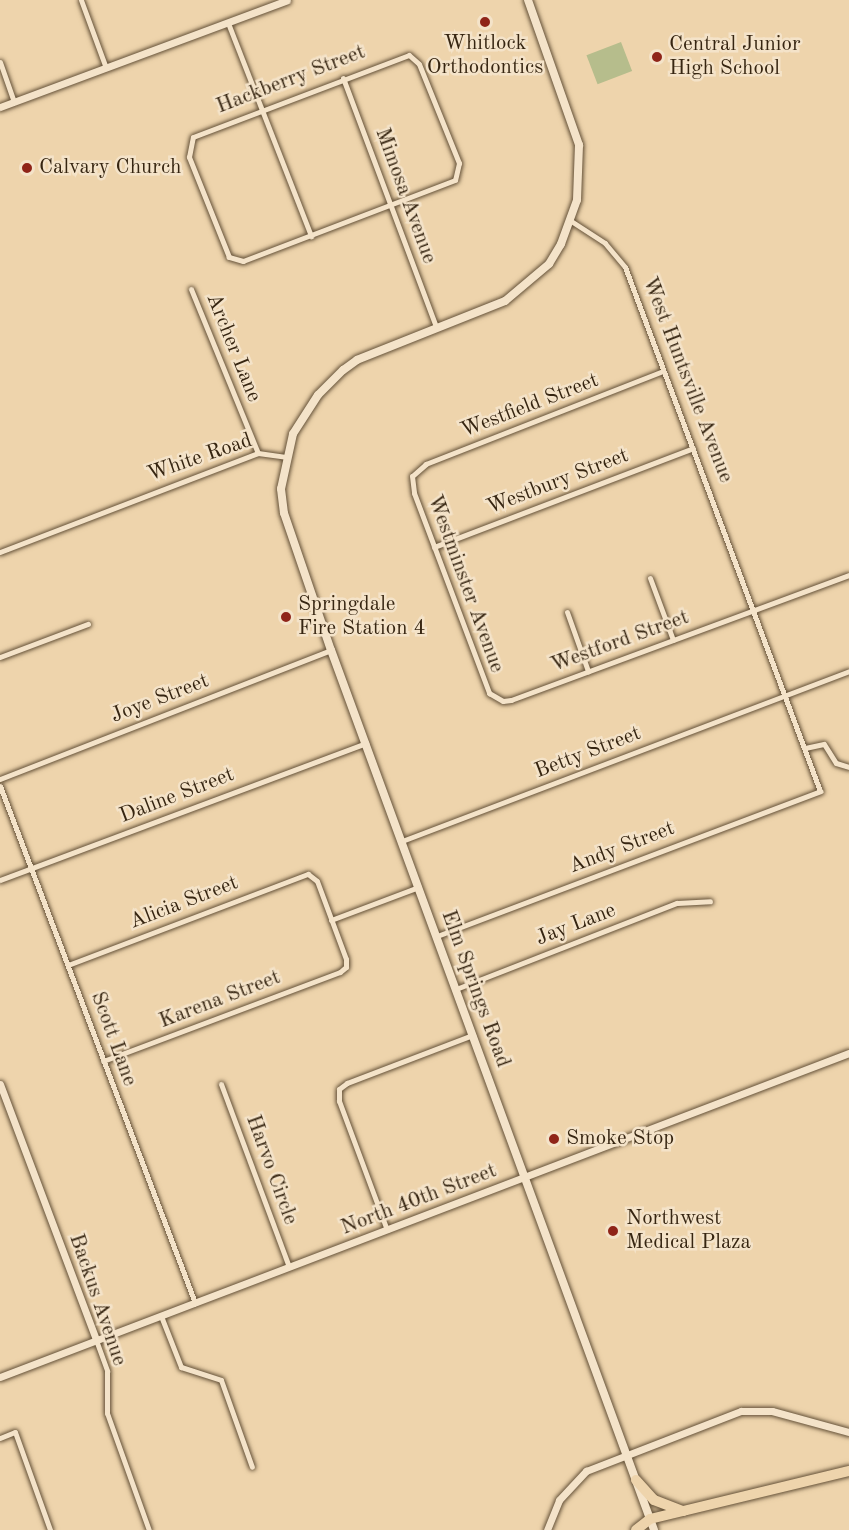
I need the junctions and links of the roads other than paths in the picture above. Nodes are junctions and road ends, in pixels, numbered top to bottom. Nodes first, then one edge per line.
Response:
1 (81, 0) edge
2 (287, 0) edge
3 (528, 0) edge
4 (228, 23) junction
5 (0, 62) edge
6 (106, 68) junction
7 (343, 78) junction
8 (14, 102) junction
9 (0, 107) edge
10 (261, 110) junction
11 (392, 205) junction
12 (571, 221) junction
13 (310, 236) junction
14 (191, 289) dead end
15 (436, 327) junction
16 (663, 371) junction
17 (693, 448) junction
18 (258, 453) junction
19 (286, 457) junction
20 (412, 476) joint
21 (434, 547) junction
22 (0, 552) edge
23 (849, 575) edge
24 (650, 578) dead end
25 (756, 610) junction
26 (567, 612) dead end
27 (88, 624) dead end
28 (673, 640) junction
29 (332, 650) junction
30 (0, 657) edge
31 (588, 671) junction
32 (849, 671) edge
33 (786, 696) junction
34 (496, 699) joint
35 (366, 743) junction
36 (805, 748) junction
37 (849, 767) edge
38 (0, 779) edge
39 (0, 786) edge
40 (820, 791) joint
41 (402, 841) junction
42 (32, 869) junction
43 (0, 880) edge
44 (419, 887) junction
45 (710, 901) dead end
46 (331, 920) junction
47 (437, 936) junction
48 (68, 965) junction
49 (456, 989) junction
50 (473, 1035) junction
51 (849, 1053) edge
52 (103, 1061) junction
53 (0, 1084) edge
54 (221, 1084) dead end
55 (525, 1176) junction
56 (387, 1230) junction
57 (289, 1267) junction
58 (195, 1303) junction
59 (161, 1316) junction
60 (96, 1340) junction
61 (0, 1377) edge
62 (849, 1432) edge
63 (0, 1438) edge
64 (626, 1454) junction
65 (252, 1467) dead end
66 (849, 1471) edge
67 (636, 1480) junction
68 (683, 1511) junction
69 (652, 1525) edge
70 (50, 1530) edge
71 (149, 1530) edge
72 (547, 1530) edge
73 (636, 1530) edge

1 - 6 street
2 - 4 street
3 - 12 main road
4 - 6 street
4 - 10 street
5 - 8 street
6 - 8 street
7 - 10 street, Hackberry Street
7 - 11 street, Mimosa Avenue
7 - 11 street, Hackberry Street
8 - 9 street
10 - 13 street
10 - 13 street, Hackberry Street
11 - 13 street
11 - 15 street, Mimosa Avenue
12 - 15 main road, White Road
12 - 16 street, West Huntsville Avenue
14 - 18 street, Archer Lane
15 - 19 main road, White Road
16 - 17 street, West Huntsville Avenue
16 - 20 street, Westfield Street
17 - 21 street, Westbury Street
17 - 25 street, West Huntsville Avenue
18 - 19 street, White Road
18 - 22 street, White Road
19 - 29 main road, Elm Springs Road
20 - 21 street, Westminster Avenue
21 - 34 street, Westminster Avenue
23 - 25 street, Westford Street
24 - 28 street
25 - 28 street, Westford Street
25 - 33 street, West Huntsville Avenue
26 - 31 street
27 - 30 street
28 - 31 street, Westford Street
29 - 35 main road, Elm Springs Road
29 - 38 street, Joye Street
31 - 34 street, Westford Street
32 - 33 street, Betty Street
33 - 36 street, West Huntsville Avenue
33 - 41 street, Betty Street
35 - 41 main road, Elm Springs Road
35 - 42 street, Daline Street
36 - 37 street
36 - 40 street, West Huntsville Avenue
39 - 42 street, Scott Lane
40 - 47 street, Andy Street
41 - 44 main road, Elm Springs Road
42 - 43 street, Daline Street
42 - 48 street, Scott Lane
44 - 46 street
44 - 47 main road, Elm Springs Road
45 - 49 street, Jay Lane
46 - 48 street, Alicia Street
46 - 52 street, Karena Street
47 - 49 main road, Elm Springs Road
48 - 52 street, Scott Lane
49 - 50 main road, Elm Springs Road
50 - 55 main road, Elm Springs Road
50 - 56 street
51 - 55 street, North 40th Street
52 - 58 street, Scott Lane
53 - 60 street, Backus Avenue
54 - 57 street, Harvo Circle
55 - 56 street, North 40th Street
55 - 64 main road, Elm Springs Road
56 - 57 street, North 40th Street
57 - 58 street, North 40th Street
58 - 59 street, North 40th Street
59 - 60 street, North 40th Street
59 - 65 street
60 - 61 street, North 40th Street
60 - 71 street, Backus Avenue
62 - 64 street
63 - 70 street
64 - 67 main road, Elm Springs Road
64 - 72 street
66 - 68 highway
67 - 68 highway
67 - 69 main road, Elm Springs Road
68 - 69 highway
69 - 73 highway

